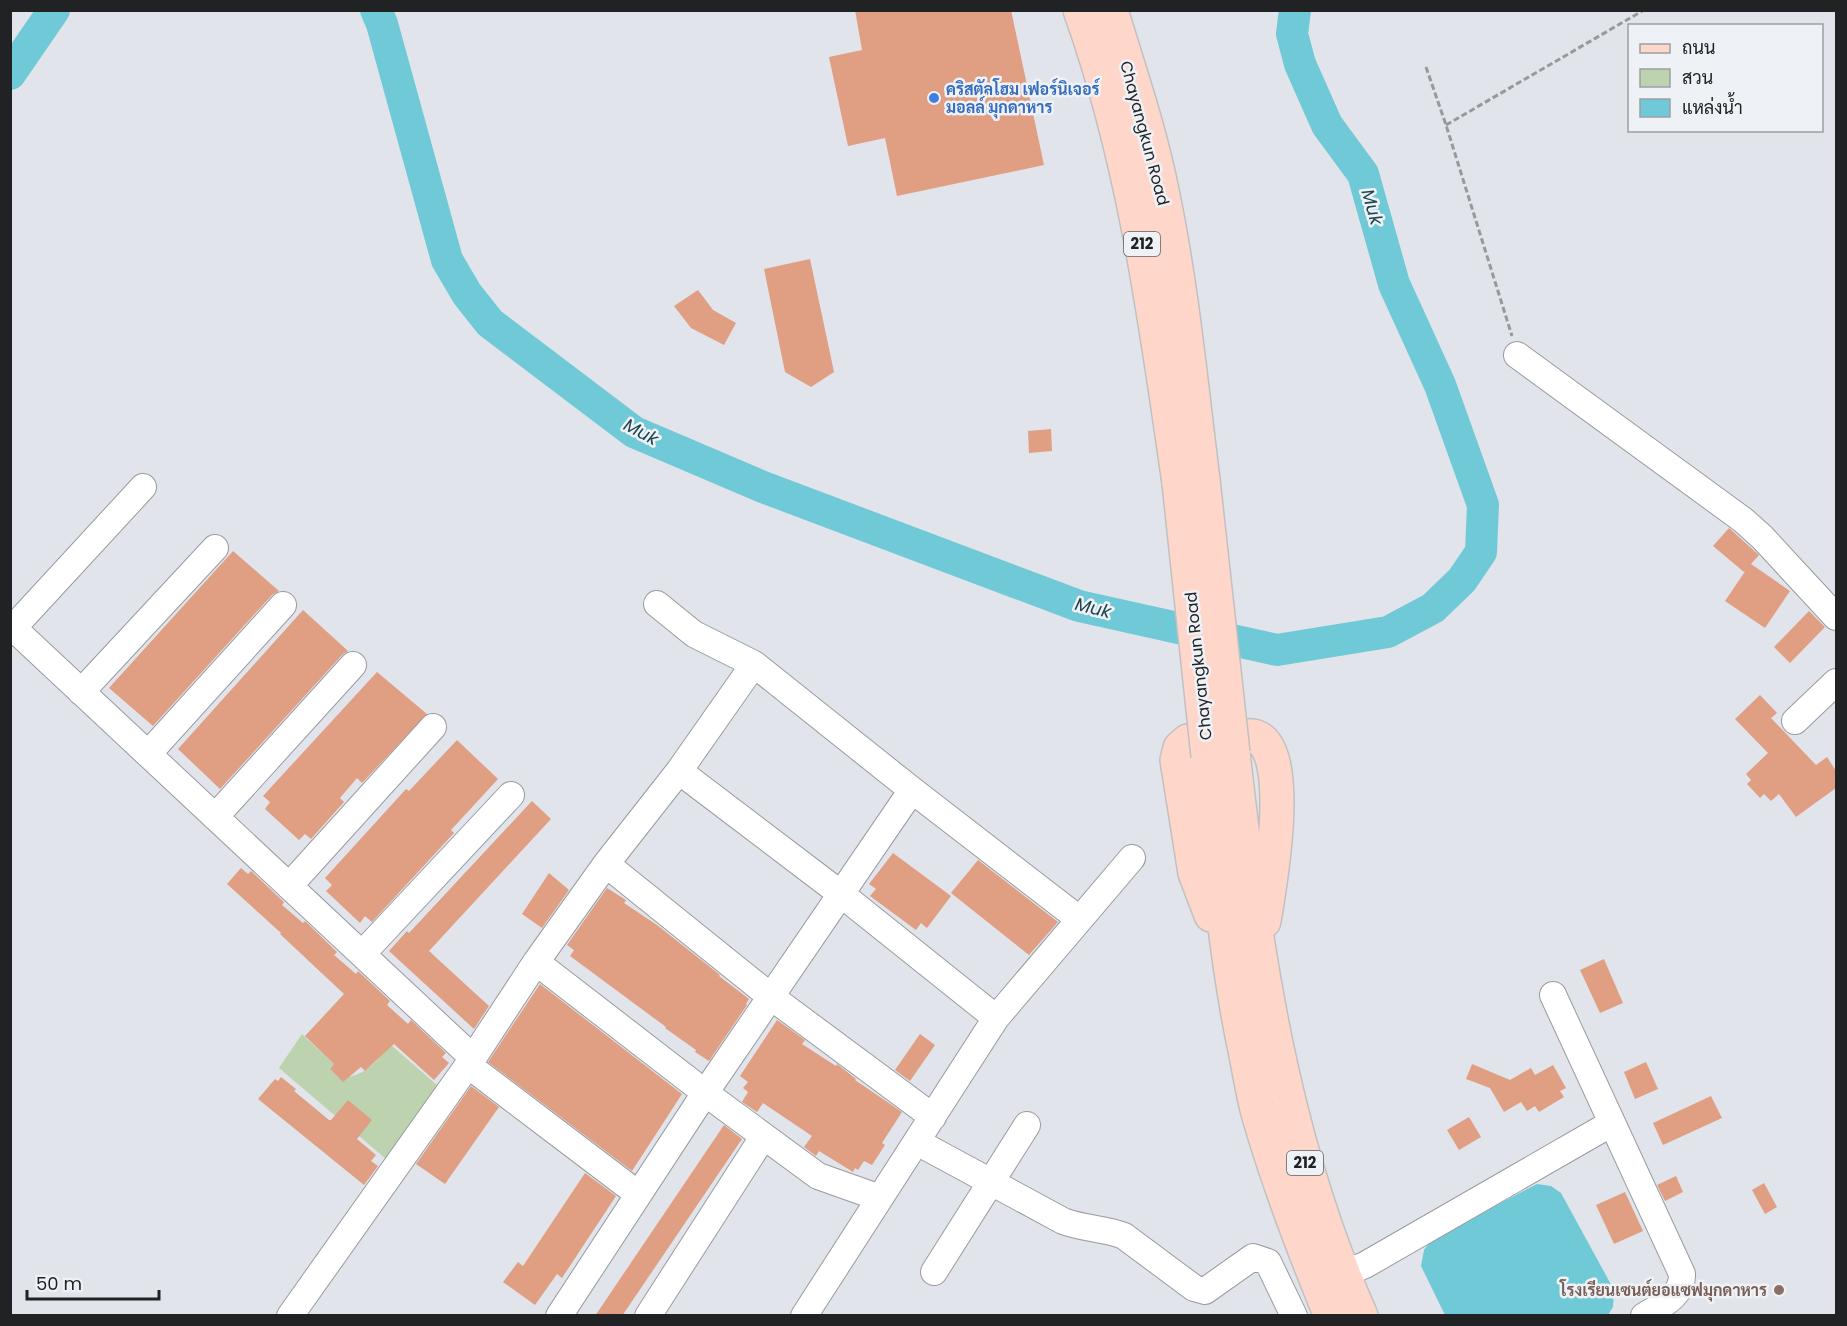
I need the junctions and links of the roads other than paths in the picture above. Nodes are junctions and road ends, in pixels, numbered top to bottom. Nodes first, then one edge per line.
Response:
1 (1080, 10) edge
2 (1111, 10) edge
3 (1517, 355) road end
4 (1191, 482) junction
5 (143, 487) dead end
6 (215, 548) dead end
7 (657, 604) dead end
8 (283, 605) dead end
9 (1836, 617) edge
10 (12, 627) edge
11 (754, 664) junction
12 (353, 665) dead end
13 (1836, 682) edge
14 (81, 692) junction
15 (1795, 721) dead end
16 (433, 727) dead end
17 (148, 754) junction
18 (679, 771) junction
19 (912, 790) junction
20 (511, 795) dead end
21 (215, 817) junction
22 (1132, 858) dead end
23 (606, 864) junction
24 (289, 886) junction
25 (841, 894) junction
26 (1080, 919) junction
27 (362, 954) junction
28 (1244, 956) junction
29 (536, 962) junction
30 (1553, 995) dead end
31 (770, 996) junction
32 (996, 1018) junction
33 (470, 1061) junction
34 (705, 1093) junction
35 (933, 1118) junction
36 (1612, 1123) junction
37 (1027, 1125) dead end
38 (763, 1137) junction
39 (917, 1142) junction
40 (992, 1181) junction
41 (638, 1194) junction
42 (880, 1198) junction
43 (934, 1272) dead end
44 (1343, 1274) junction
45 (290, 1316) edge
46 (559, 1316) edge
47 (648, 1316) edge
48 (804, 1316) edge
49 (1294, 1316) edge
50 (1331, 1316) edge
51 (1362, 1316) edge
52 (1644, 1316) edge

1 - 4 main road, Chayangkun Road / 212
2 - 4 main road, Chayangkun Road / 212
3 - 9 street
4 - 28 main road, Chayangkun Road / 212, bridge
5 - 10 street
6 - 14 street
7 - 11 street
8 - 17 street
10 - 14 street
11 - 18 street
11 - 19 street
12 - 21 street
13 - 15 street
14 - 17 street
16 - 24 street
17 - 21 street
18 - 23 street
18 - 25 street
19 - 25 street
19 - 26 street
20 - 27 street
21 - 24 street
22 - 26 street
23 - 29 street
23 - 31 street
24 - 27 street
25 - 31 street
25 - 32 street
26 - 32 street
27 - 33 street
28 - 28 main road
28 - 44 main road, Chayangkun Road / 212
28 - 50 main road, Chayangkun Road / 212
29 - 33 street
29 - 34 street
30 - 36 street
31 - 34 street
31 - 35 street
32 - 35 street
33 - 41 street
33 - 45 street
34 - 38 street
34 - 41 street
35 - 39 street
36 - 44 street
36 - 52 street
37 - 40 street
38 - 42 street
38 - 47 street
39 - 40 street
39 - 42 street
40 - 43 street
40 - 49 street
41 - 46 street
42 - 48 street
44 - 51 main road, Chayangkun Road / 212

